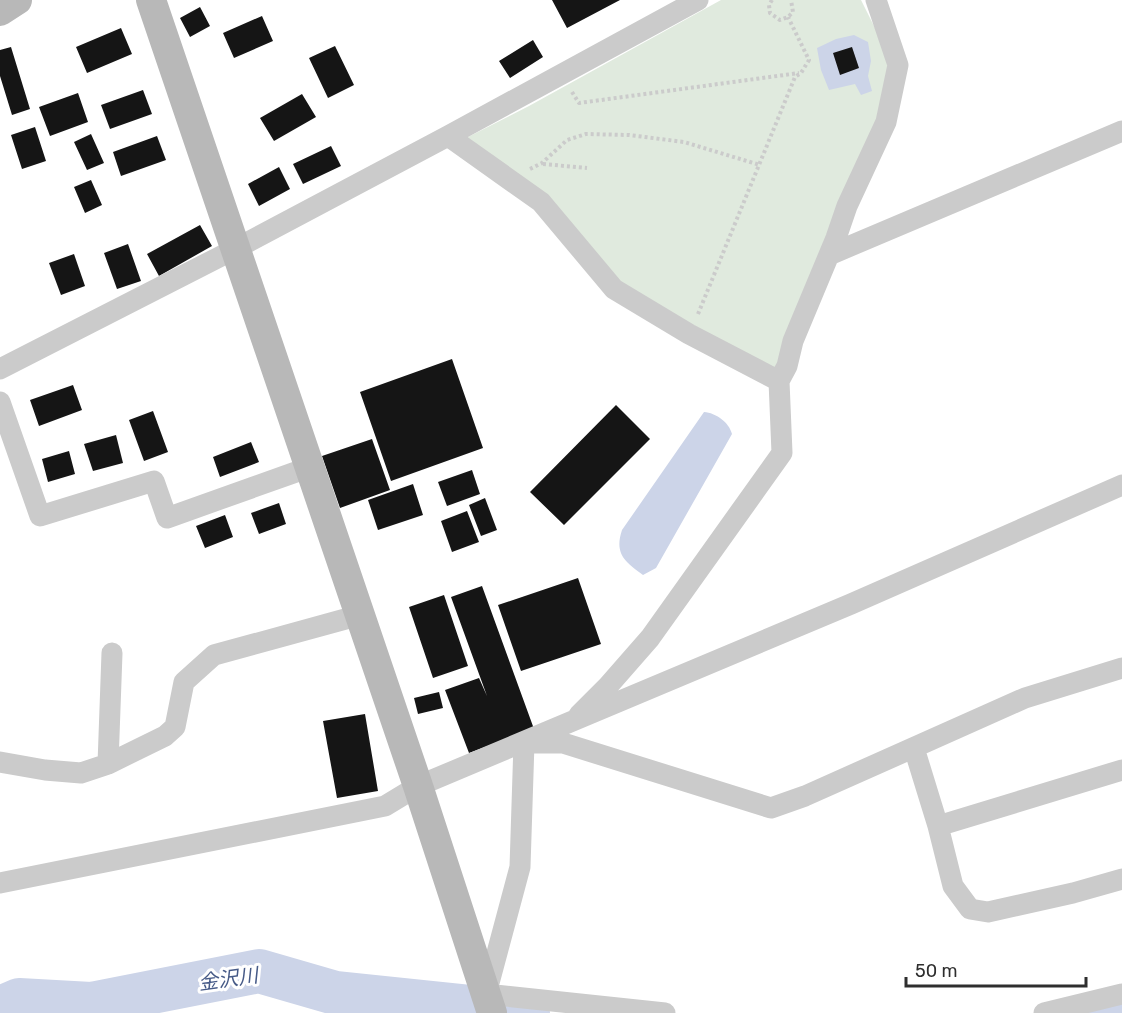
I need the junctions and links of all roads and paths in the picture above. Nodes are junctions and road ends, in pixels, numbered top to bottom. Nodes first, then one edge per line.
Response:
1 (16, 0) edge
2 (151, 0) edge
3 (698, 0) edge
4 (772, 0) edge
5 (791, 0) edge
6 (876, 0) edge
7 (0, 10) edge
8 (788, 17) junction
9 (801, 73) junction
10 (559, 74) junction
11 (1122, 131) edge
12 (448, 136) junction
13 (542, 164) junction
14 (760, 165) junction
15 (587, 168) dead end
16 (507, 178) junction
17 (235, 249) junction
18 (829, 255) junction
19 (689, 334) junction
20 (0, 369) edge
21 (779, 381) junction
22 (0, 402) edge
23 (310, 467) junction
24 (1122, 485) edge
25 (360, 615) junction
26 (112, 653) dead end
27 (1122, 668) edge
28 (570, 723) junction
29 (524, 743) junction
30 (914, 748) junction
31 (0, 762) edge
32 (108, 764) junction
33 (1122, 770) edge
34 (418, 786) junction
35 (938, 826) junction
36 (1122, 879) edge
37 (0, 883) edge
38 (1122, 994) edge
39 (489, 1003) edge
40 (1094, 1008) edge
41 (665, 1013) edge
42 (1044, 1013) edge

1 - 7 street
2 - 17 street
3 - 10 street
4 - 8 path
5 - 8 path
6 - 18 street
8 - 9 path
9 - 10 path
9 - 14 path
10 - 12 street
11 - 18 street
12 - 16 street
12 - 17 street
13 - 14 path
13 - 15 path
13 - 16 path
14 - 19 path
16 - 19 street
17 - 20 street
17 - 23 street
18 - 21 street
19 - 21 street
21 - 28 street
22 - 23 street
23 - 25 street
24 - 28 street
25 - 32 street
25 - 34 street
26 - 32 street
27 - 30 street
28 - 29 street
29 - 30 street
29 - 34 street
29 - 39 street
30 - 35 street
31 - 32 street
33 - 35 street
34 - 37 street
34 - 39 street
35 - 36 street
38 - 40 street
39 - 41 street
40 - 42 street

